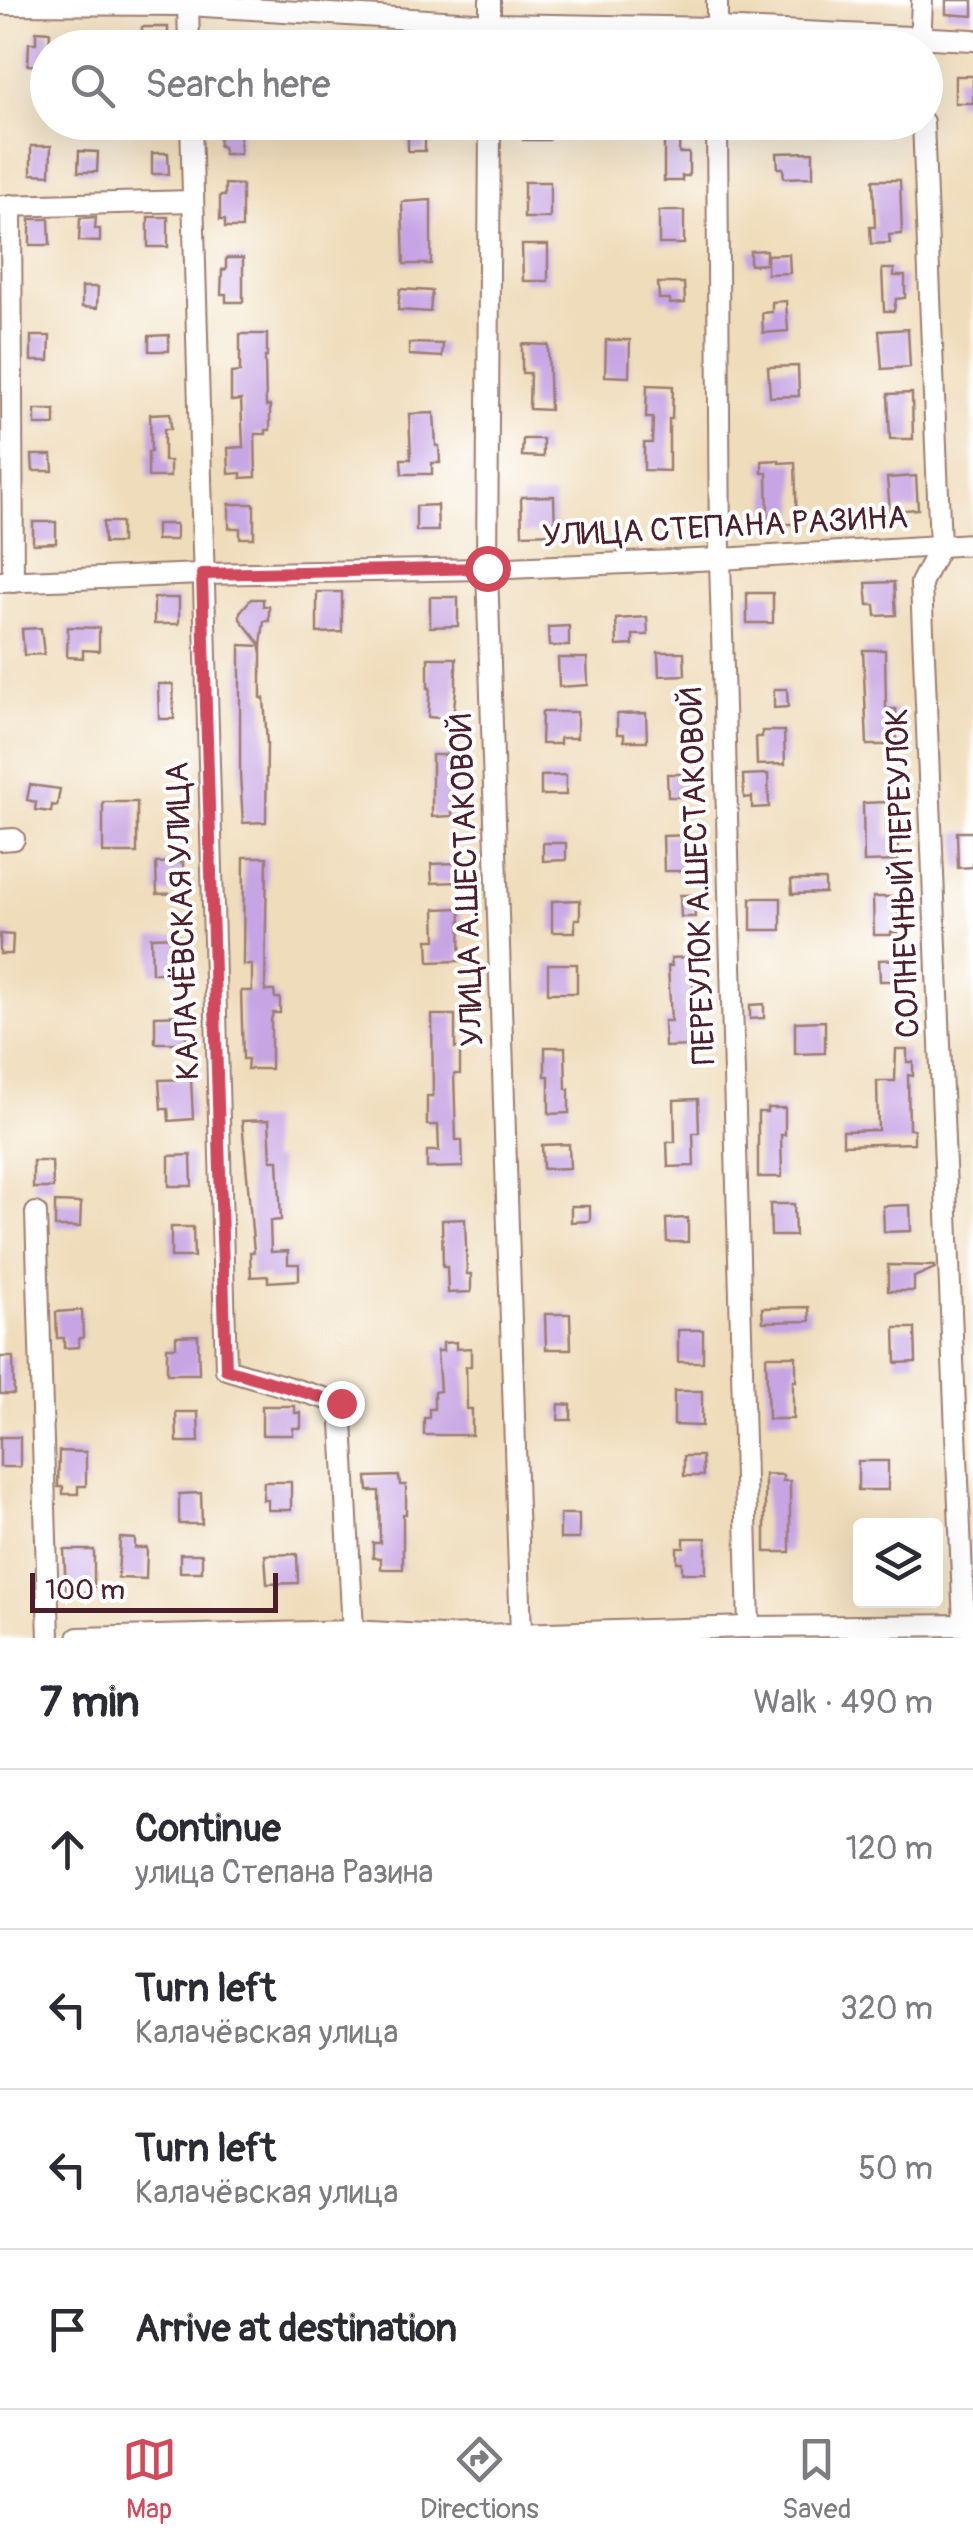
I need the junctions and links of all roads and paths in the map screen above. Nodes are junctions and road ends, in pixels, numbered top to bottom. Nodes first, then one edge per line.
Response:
1 (490, 0) edge
2 (717, 0) edge
3 (922, 0) edge
4 (188, 3) edge
5 (0, 4) edge
6 (490, 24) junction
7 (189, 30) edge
8 (490, 30) edge
9 (587, 30) edge
10 (717, 30) edge
11 (921, 30) edge
12 (973, 40) edge
13 (943, 41) edge
14 (191, 140) edge
15 (490, 140) edge
16 (717, 140) edge
17 (924, 140) edge
18 (193, 201) junction
19 (6, 206) edge
20 (6, 387) edge
21 (973, 544) edge
22 (940, 546) junction
23 (720, 559) junction
24 (487, 568) junction
25 (202, 574) junction
26 (6, 582) edge
27 (36, 1213) dead end
28 (968, 1625) edge
29 (749, 1627) junction
30 (353, 1631) junction
31 (521, 1634) junction
32 (253, 1635) edge
33 (442, 1637) edge
34 (48, 1638) edge
35 (78, 1638) edge

1 - 6 street
2 - 10 street
3 - 11 street
4 - 5 street
4 - 6 street
4 - 7 street
6 - 8 street
6 - 9 street
12 - 13 street
14 - 18 street, КАЛАЧЁВСКАЯ УЛИЦА
15 - 24 street, УЛИЦА А.ШЕСТАКОВОЙ
16 - 23 street, ПЕРЕУЛОК А.ШЕСТАКОВОЙ
17 - 22 street, СОЛНЕЧНЫЙ ПЕРЕУЛОК
18 - 19 street
18 - 25 street, КАЛАЧЁВСКАЯ УЛИЦА
19 - 20 street
20 - 26 street
21 - 22 street, УЛИЦА СТЕПАНА РАЗИНА
22 - 23 street, УЛИЦА СТЕПАНА РАЗИНА
22 - 28 street, СОЛНЕЧНЫЙ ПЕРЕУЛОК
23 - 24 street, УЛИЦА СТЕПАНА РАЗИНА
23 - 29 street, ПЕРЕУЛОК А.ШЕСТАКОВОЙ
24 - 25 street, УЛИЦА СТЕПАНА РАЗИНА
24 - 31 street, УЛИЦА А.ШЕСТАКОВОЙ
25 - 26 street, УЛИЦА СТЕПАНА РАЗИНА
25 - 30 street, КАЛАЧЁВСКАЯ УЛИЦА
27 - 34 street
28 - 29 street
29 - 31 street
30 - 32 street
30 - 33 street
31 - 33 street
32 - 35 street

